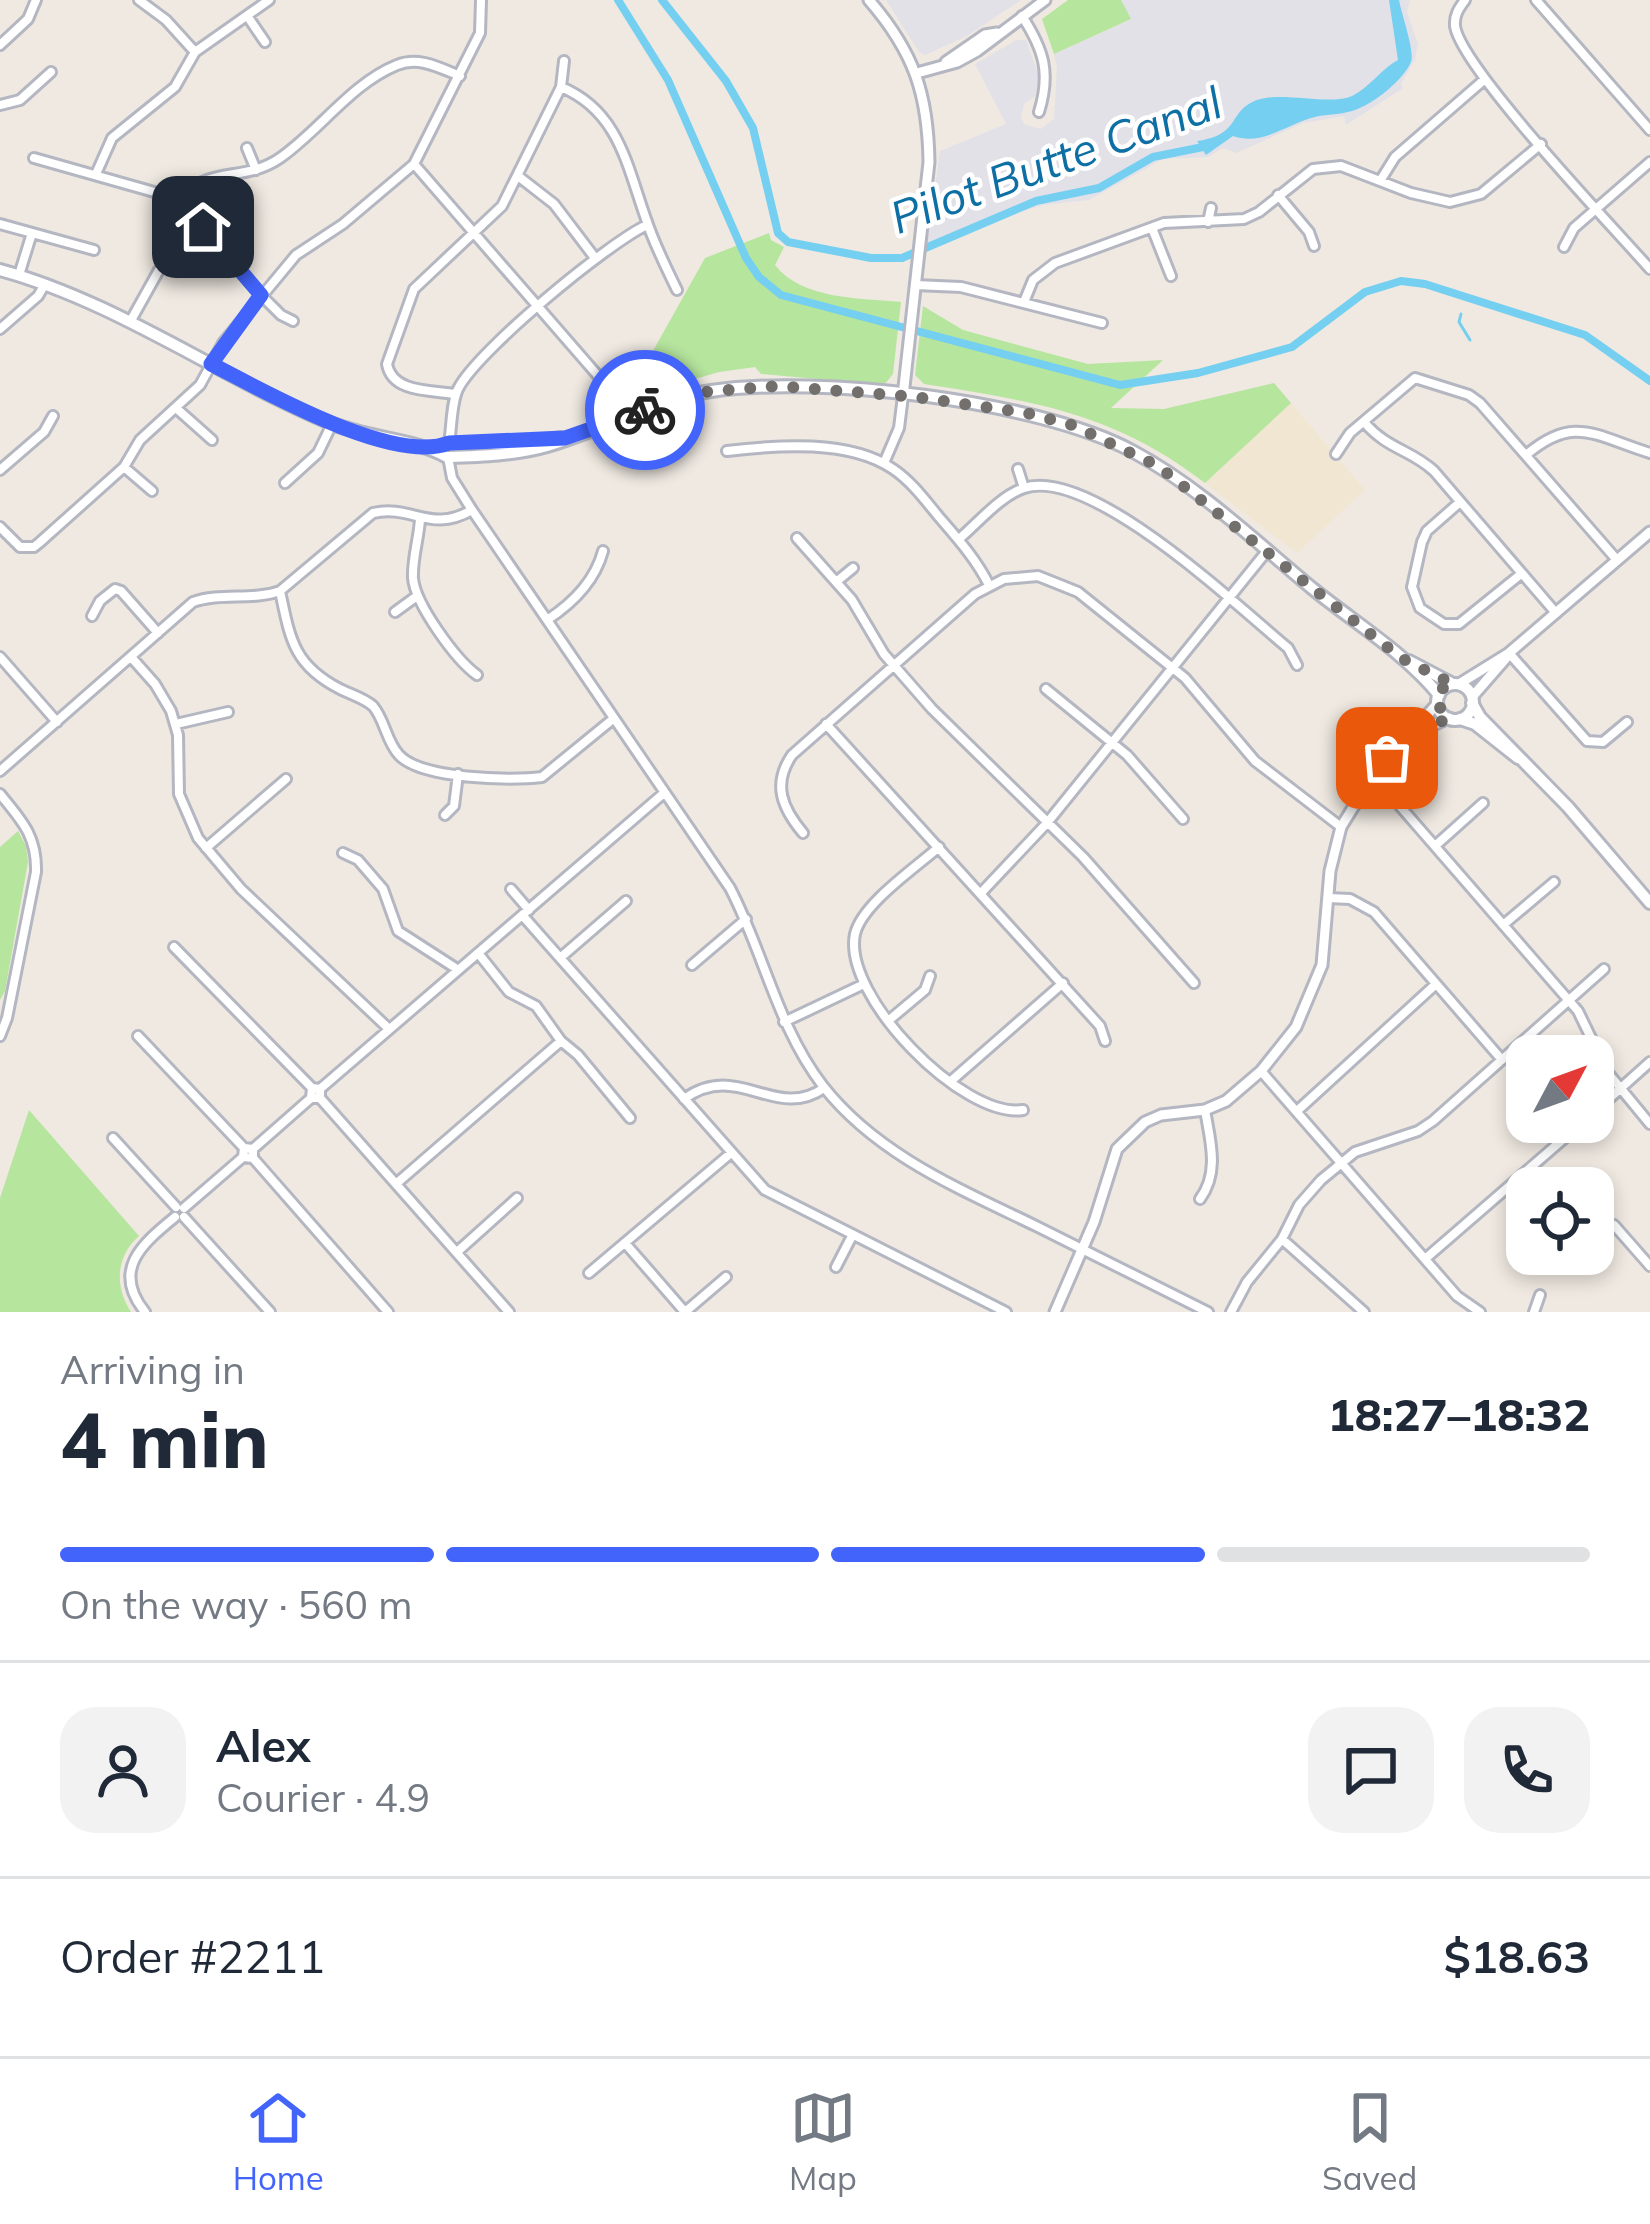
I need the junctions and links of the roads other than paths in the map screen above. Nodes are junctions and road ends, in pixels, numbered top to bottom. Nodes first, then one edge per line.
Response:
1 (36, 0) edge
2 (139, 0) edge
3 (268, 0) edge
4 (481, 0) edge
5 (869, 0) edge
6 (1045, 0) edge
7 (1465, 0) edge
8 (1536, 0) edge
9 (1022, 16) junction
10 (248, 17) junction
11 (265, 42) dead end
12 (0, 45) edge
13 (196, 52) junction
14 (564, 61) dead end
15 (51, 72) dead end
16 (917, 73) junction
17 (460, 76) junction
18 (1485, 79) junction
19 (561, 87) junction
20 (0, 105) edge
21 (1039, 112) dead end
22 (1650, 130) edge
23 (1540, 144) junction
24 (247, 148) dead end
25 (34, 158) dead end
26 (1650, 162) edge
27 (414, 164) junction
28 (256, 170) junction
29 (96, 174) junction
30 (518, 176) junction
31 (1380, 181) junction
32 (1278, 195) junction
33 (179, 199) junction
34 (1211, 208) dead end
35 (1597, 208) junction
36 (1208, 222) junction
37 (0, 224) edge
38 (647, 225) junction
39 (203, 227) junction
40 (1152, 227) junction
41 (32, 232) junction
42 (473, 233) junction
43 (1314, 246) dead end
44 (1564, 247) dead end
45 (94, 250) dead end
46 (595, 258) junction
47 (1650, 269) edge
48 (0, 270) edge
49 (19, 275) junction
50 (1171, 276) dead end
51 (915, 279) junction
52 (45, 284) junction
53 (677, 290) dead end
54 (261, 295) junction
55 (1024, 302) junction
56 (539, 308) junction
57 (293, 321) dead end
58 (1102, 322) dead end
59 (130, 323) junction
60 (0, 329) edge
61 (211, 364) junction
62 (455, 394) junction
63 (903, 396) junction
64 (176, 408) junction
65 (53, 416) dead end
66 (620, 419) junction
67 (1364, 422) junction
68 (332, 424) junction
69 (212, 440) dead end
70 (448, 450) junction
71 (727, 451) dead end
72 (1650, 453) edge
73 (1336, 454) dead end
74 (1526, 455) junction
75 (884, 464) junction
76 (124, 467) junction
77 (0, 470) edge
78 (1018, 470) dead end
79 (285, 483) dead end
80 (1024, 488) junction
81 (152, 491) dead end
82 (1460, 502) junction
83 (472, 509) junction
84 (420, 519) junction
85 (0, 526) edge
86 (1650, 532) edge
87 (797, 538) dead end
88 (958, 539) junction
89 (603, 551) dead end
90 (1268, 551) junction
91 (1617, 560) junction
92 (853, 568) dead end
93 (1522, 574) junction
94 (836, 582) junction
95 (988, 585) junction
96 (280, 591) junction
97 (416, 596) junction
98 (1228, 600) junction
99 (395, 612) dead end
100 (1556, 613) junction
101 (92, 616) dead end
102 (547, 620) junction
103 (158, 633) junction
104 (1509, 653) junction
105 (0, 657) edge
106 (131, 658) junction
107 (1401, 658) junction
108 (893, 665) junction
109 (1297, 665) dead end
110 (1173, 668) junction
111 (477, 675) dead end
112 (1456, 684) junction
113 (1046, 689) dead end
114 (1438, 699) junction
115 (1472, 700) junction
116 (228, 712) dead end
117 (613, 718) junction
118 (1454, 718) junction
119 (56, 722) junction
120 (1628, 722) dead end
121 (176, 724) junction
122 (826, 724) junction
123 (1413, 734) junction
124 (1112, 742) junction
125 (1521, 760) junction
126 (0, 771) edge
127 (458, 774) junction
128 (1372, 776) junction
129 (286, 779) dead end
130 (0, 794) edge
131 (664, 794) junction
132 (1484, 803) dead end
133 (445, 814) dead end
134 (1184, 819) dead end
135 (1048, 823) junction
136 (1341, 827) junction
137 (803, 833) dead end
138 (1435, 846) junction
139 (206, 848) junction
140 (939, 848) junction
141 (343, 853) dead end
142 (1554, 882) dead end
143 (511, 889) dead end
144 (981, 892) junction
145 (1328, 898) junction
146 (626, 901) dead end
147 (1650, 903) edge
148 (526, 913) junction
149 (746, 919) junction
150 (1504, 926) junction
151 (174, 947) dead end
152 (478, 953) junction
153 (560, 958) junction
154 (692, 965) dead end
155 (457, 969) junction
156 (1604, 969) dead end
157 (930, 976) dead end
158 (1063, 983) junction
159 (1194, 983) dead end
160 (864, 984) junction
161 (1436, 984) junction
162 (1570, 1001) junction
163 (784, 1022) junction
164 (889, 1022) junction
165 (388, 1028) junction
166 (0, 1035) edge
167 (138, 1036) dead end
168 (560, 1041) junction
169 (1105, 1041) dead end
170 (1502, 1060) junction
171 (1650, 1062) edge
172 (1261, 1072) junction
173 (950, 1081) junction
174 (824, 1088) junction
175 (1620, 1089) junction
176 (316, 1093) junction
177 (1614, 1094) edge
178 (684, 1099) junction
179 (1023, 1109) dead end
180 (1205, 1110) junction
181 (1297, 1111) junction
182 (630, 1118) dead end
183 (1650, 1124) edge
184 (113, 1138) dead end
185 (1558, 1143) edge
186 (248, 1153) junction
187 (731, 1153) junction
188 (1341, 1162) junction
189 (397, 1183) junction
190 (518, 1198) dead end
191 (1200, 1198) dead end
192 (180, 1212) junction
193 (1614, 1225) dead end
194 (851, 1236) junction
195 (1282, 1239) junction
196 (626, 1243) junction
197 (1083, 1249) junction
198 (457, 1252) junction
199 (1425, 1259) junction
200 (1650, 1266) edge
201 (836, 1267) dead end
202 (589, 1273) dead end
203 (726, 1277) dead end
204 (1540, 1295) dead end
205 (145, 1312) edge
206 (270, 1312) edge
207 (388, 1312) edge
208 (509, 1312) edge
209 (685, 1312) edge
210 (1006, 1312) edge
211 (1055, 1312) edge
212 (1208, 1312) edge
213 (1231, 1312) edge
214 (1364, 1312) edge
215 (1480, 1312) edge
216 (1534, 1312) edge

1 - 12 street
2 - 13 street
3 - 10 street
4 - 17 street
5 - 16 street
6 - 9 street
7 - 18 street
8 - 22 street
9 - 16 street
9 - 21 street
10 - 11 street
10 - 13 street
13 - 29 street
14 - 19 street
15 - 20 street
16 - 51 street
17 - 27 street
17 - 28 street
18 - 23 street
18 - 31 street
19 - 30 street
19 - 38 street
23 - 31 street
23 - 35 street
24 - 28 street
25 - 29 street
26 - 35 street
27 - 42 street
27 - 54 street
28 - 33 street
29 - 33 street
30 - 42 street
30 - 46 street
31 - 32 street
32 - 36 street
32 - 43 street
33 - 39 street
34 - 36 street
35 - 44 street
35 - 47 street
36 - 40 street
37 - 41 street
38 - 46 street
38 - 53 street
39 - 54 street
39 - 59 street
40 - 50 street
40 - 55 street
41 - 45 street
41 - 49 street
42 - 56 street
42 - 62 street
46 - 56 street
48 - 49 main road
49 - 52 main road
51 - 55 street
51 - 63 street
52 - 59 main road
52 - 60 street
54 - 57 street
54 - 61 street
55 - 58 street
56 - 62 street
56 - 66 street
59 - 61 main road
61 - 64 street
61 - 68 main road
62 - 70 street
63 - 66 main road
63 - 75 street
63 - 90 main road
64 - 69 street
64 - 76 street
65 - 77 street
66 - 70 main road
67 - 73 street
67 - 74 street
67 - 82 street
68 - 70 main road
68 - 79 street
70 - 83 street
71 - 75 street
72 - 74 street
74 - 91 street
75 - 88 street
76 - 81 street
76 - 85 street
78 - 80 street
80 - 88 street
80 - 98 street
82 - 93 street
82 - 93 street
83 - 84 street
83 - 102 street
84 - 96 street
84 - 97 street
86 - 91 street
87 - 94 street
88 - 95 street
89 - 102 street
90 - 98 street
90 - 107 main road
91 - 100 street
92 - 94 street
93 - 100 street
94 - 108 street
95 - 108 street
95 - 110 street
96 - 103 street
96 - 127 street
97 - 99 street
97 - 111 street
98 - 109 street
98 - 110 street
100 - 104 street
101 - 103 street
102 - 117 street
103 - 106 street
104 - 112 street
104 - 115 street
104 - 120 street
105 - 119 street
106 - 119 street
106 - 121 street
107 - 112 main road
107 - 114 main road
108 - 122 street
108 - 135 street
110 - 124 street
110 - 136 street
112 - 114 main road
112 - 115 main road
113 - 124 street
114 - 118 main road
114 - 123 street
115 - 118 main road
115 - 125 main road
116 - 121 street
117 - 127 street
117 - 131 street
118 - 123 street
118 - 125 main road
119 - 126 street
121 - 139 street
122 - 137 street
122 - 140 street
123 - 128 street
124 - 134 street
124 - 135 street
125 - 147 main road
127 - 133 street
128 - 136 street
128 - 138 street
129 - 139 street
130 - 166 street
131 - 148 street
131 - 149 street
132 - 138 street
135 - 144 street
135 - 159 street
136 - 145 street
138 - 150 street
139 - 165 street
140 - 144 street
140 - 160 street
141 - 155 street
142 - 150 street
143 - 148 street
144 - 158 street
145 - 161 street
145 - 172 street
146 - 153 street
148 - 152 street
148 - 153 street
149 - 154 street
149 - 163 street
150 - 162 street
151 - 176 street
152 - 155 street
152 - 168 street
153 - 178 street
155 - 165 street
156 - 162 street
157 - 164 street
158 - 169 street
158 - 173 street
160 - 163 street
160 - 164 street
161 - 170 street
161 - 181 street
162 - 170 street
162 - 175 street
163 - 174 street
164 - 173 street
165 - 176 street
167 - 186 street
168 - 182 street
168 - 189 street
170 - 188 street
171 - 175 street
172 - 180 street
172 - 181 street
173 - 179 street
174 - 178 street
174 - 197 street
175 - 177 street
175 - 183 street
176 - 186 street
176 - 189 street
178 - 187 street
180 - 191 street
180 - 197 street
181 - 188 street
184 - 192 street
185 - 199 street
186 - 192 street
186 - 207 street
187 - 194 street
187 - 196 street
188 - 195 street
188 - 199 street
189 - 198 street
190 - 198 street
192 - 205 street
192 - 206 street
193 - 200 street
194 - 201 street
194 - 210 street
195 - 213 street
195 - 214 street
196 - 202 street
196 - 209 street
197 - 211 street
197 - 212 street
198 - 208 street
199 - 215 street
203 - 209 street
204 - 216 street

